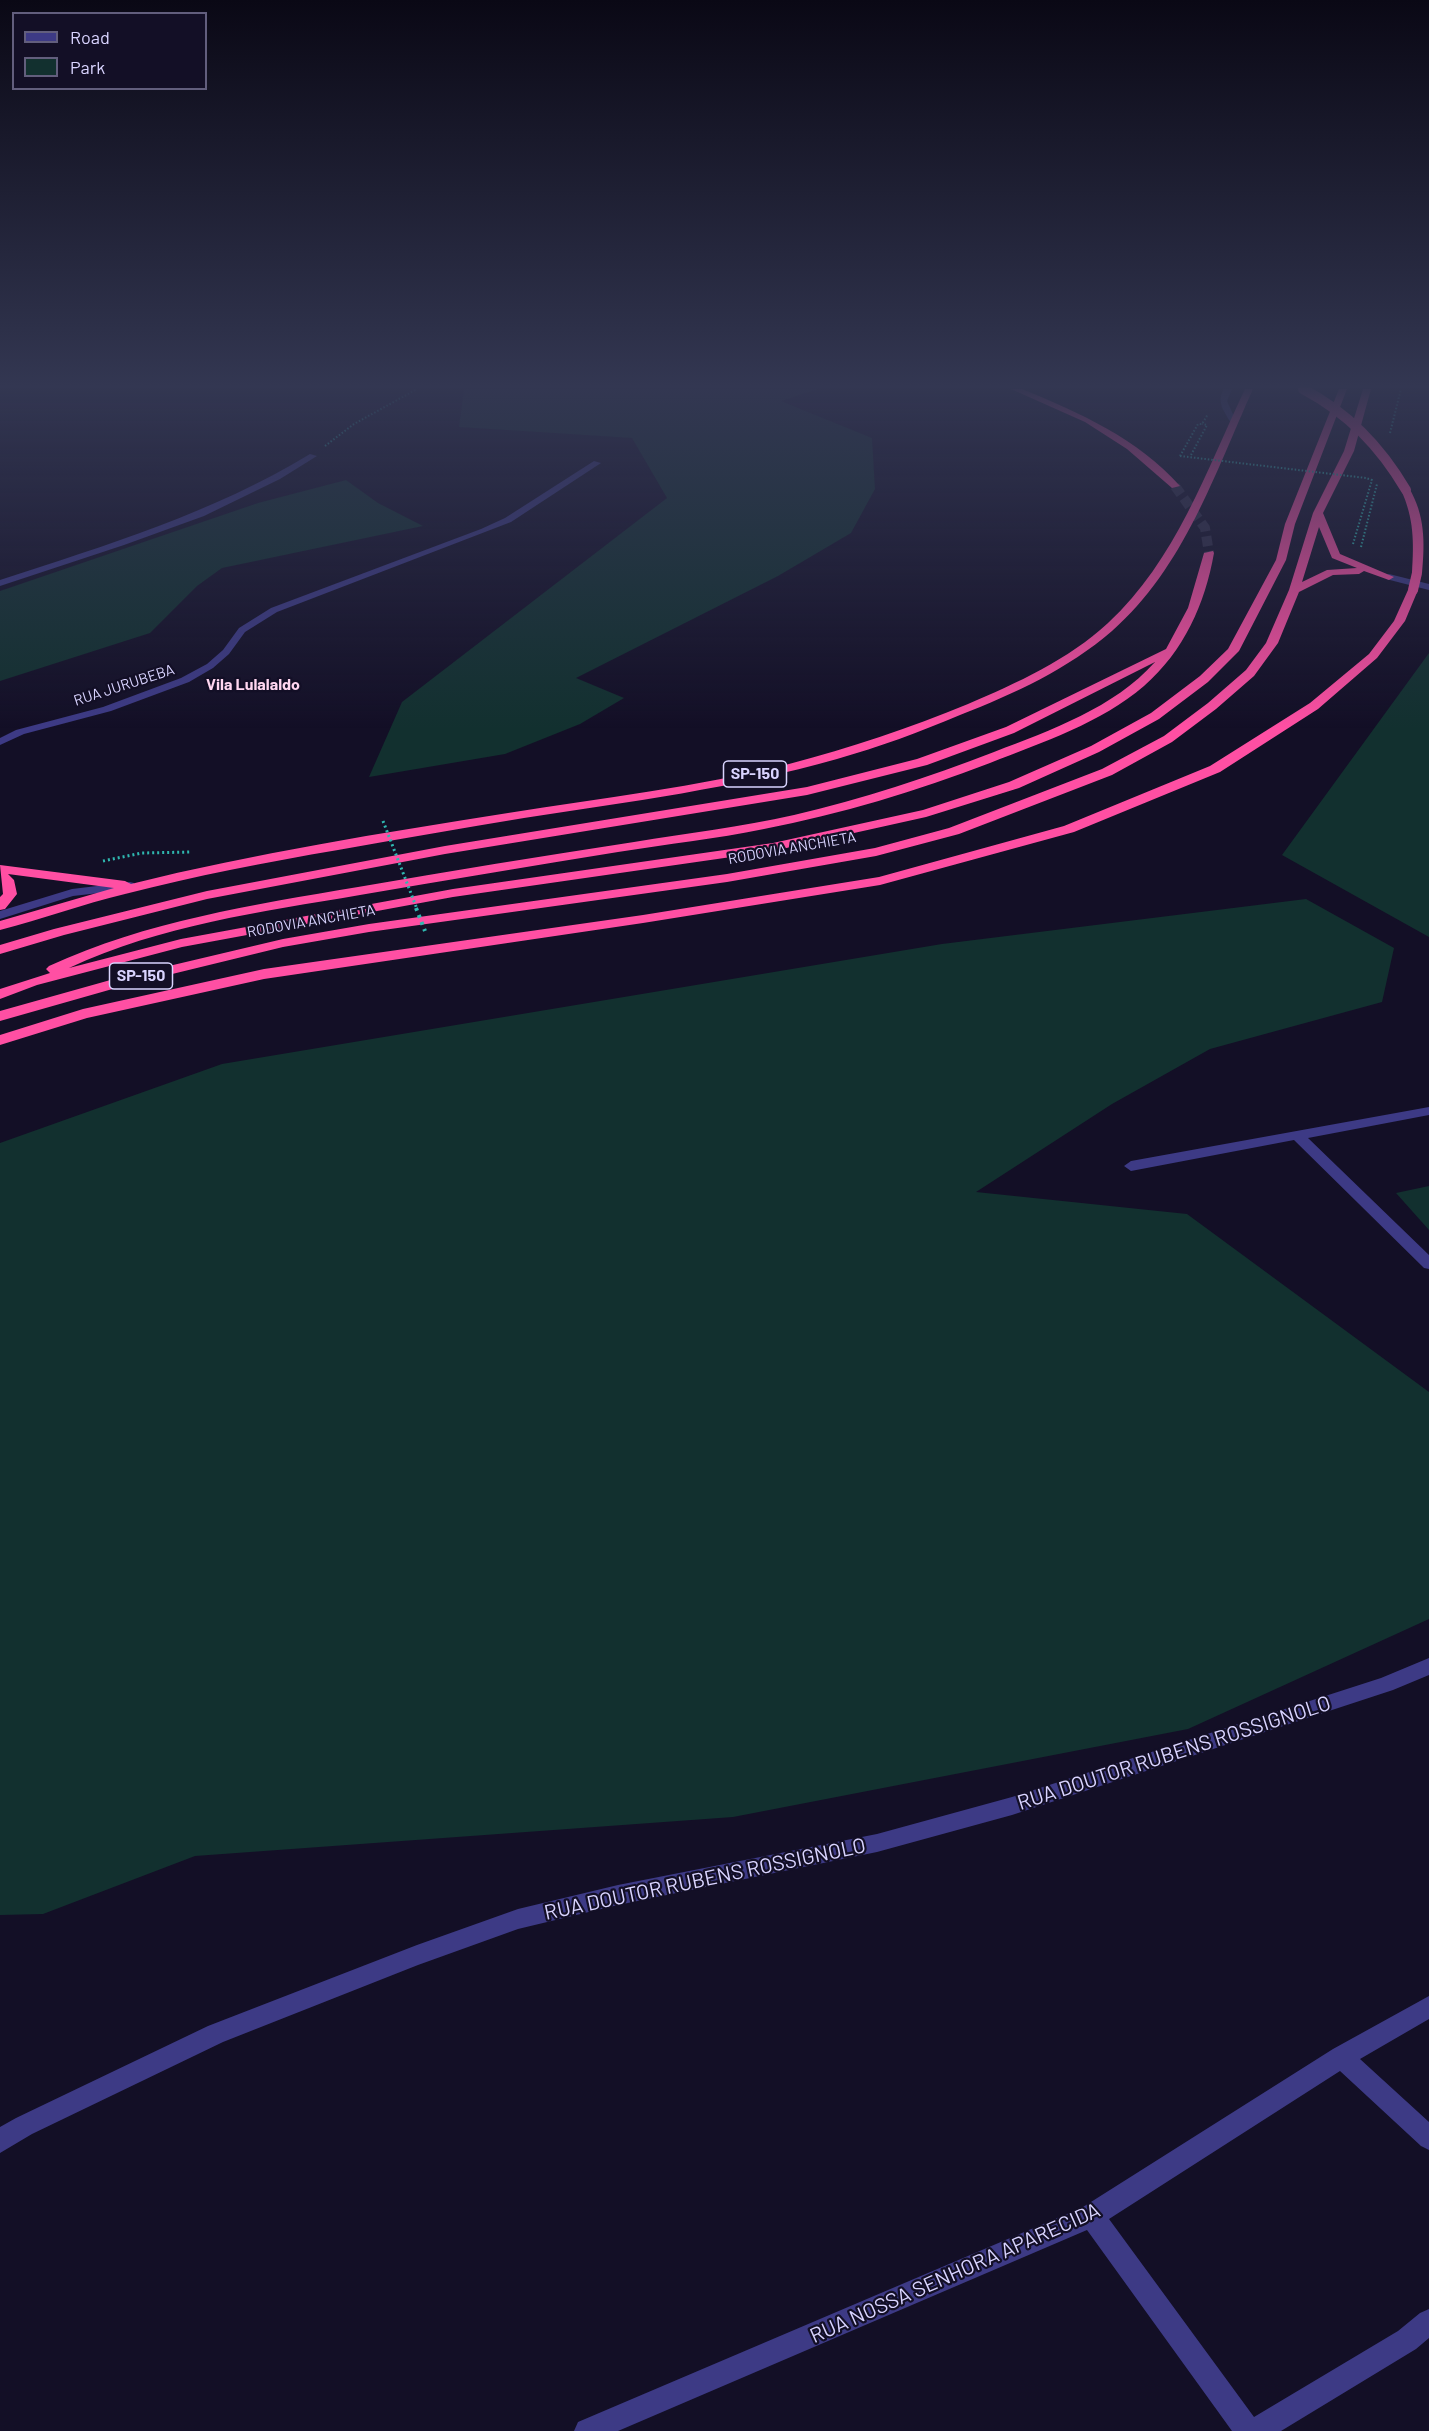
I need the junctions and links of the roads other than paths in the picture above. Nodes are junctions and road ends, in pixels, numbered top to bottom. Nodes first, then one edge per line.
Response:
1 (226, 502) edge
2 (535, 502) edge
3 (1196, 502) edge
4 (1298, 502) edge
5 (1323, 502) edge
6 (1412, 502) edge
7 (1318, 513) junction
8 (1209, 553) tunnel mouth
9 (1389, 577) junction
10 (0, 582) edge
11 (1429, 587) edge
12 (1294, 590) junction
13 (1172, 650) junction
14 (0, 742) edge
15 (0, 869) edge
16 (3, 882) edge
17 (136, 886) junction
18 (0, 906) edge
19 (0, 915) edge
20 (0, 926) edge
21 (0, 950) edge
22 (32, 982) junction
23 (0, 994) edge
24 (0, 1016) edge
25 (0, 1040) edge
26 (1429, 1111) edge
27 (1296, 1134) junction
28 (1131, 1166) dead end
29 (1429, 1264) edge
30 (1429, 1666) edge
31 (1429, 2007) edge
32 (1341, 2057) junction
33 (1429, 2138) edge
34 (0, 2141) edge
35 (1092, 2216) junction
36 (1429, 2322) edge
37 (587, 2431) edge
38 (1248, 2431) edge
39 (1256, 2431) edge

1 - 10 street
2 - 14 street, RUA JURUBEBA
3 - 17 highway, SP-150
4 - 22 highway, RODOVIA ANCHIETA / SP-150
5 - 7 highway, RODOVIA ANCHIETA / SP-150
6 - 25 highway, bridge
7 - 9 highway
7 - 12 highway, RODOVIA ANCHIETA / SP-150
8 - 13 highway
9 - 11 street
9 - 12 highway
12 - 24 highway, RODOVIA ANCHIETA / SP-150
13 - 21 highway
13 - 22 highway
15 - 17 highway
16 - 18 highway
17 - 19 street
17 - 20 highway, SP-150
22 - 23 highway, RODOVIA ANCHIETA / SP-150
26 - 27 street
27 - 28 street
27 - 29 street
30 - 34 street, RUA DOUTOR RUBENS ROSSIGNOLO
31 - 32 street, RUA NOSSA SENHORA APARECIDA
32 - 33 street
32 - 35 street, RUA NOSSA SENHORA APARECIDA
35 - 37 street, RUA NOSSA SENHORA APARECIDA
35 - 38 street
36 - 39 street

